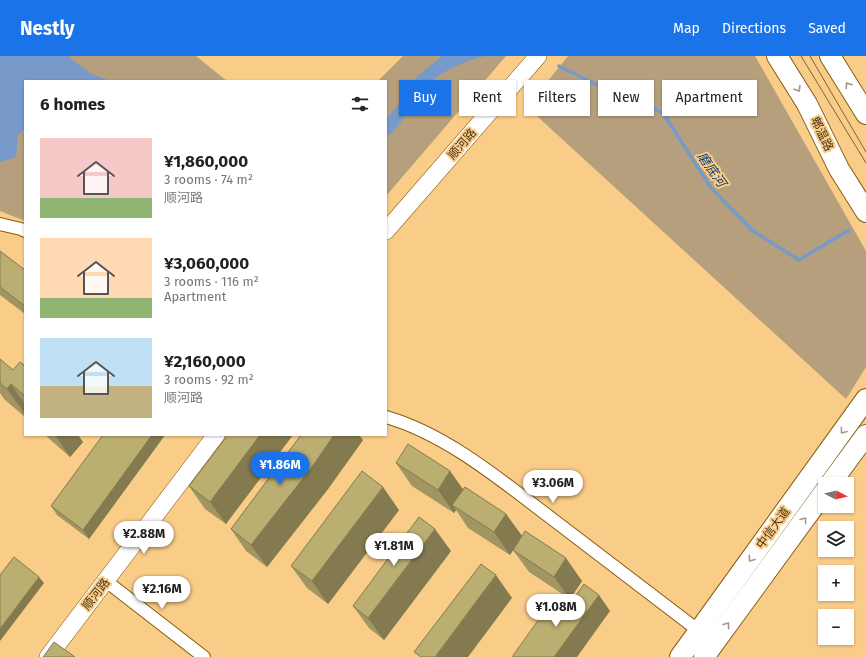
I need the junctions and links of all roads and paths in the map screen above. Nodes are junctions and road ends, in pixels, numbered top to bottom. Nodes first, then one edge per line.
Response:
1 (538, 56) edge
2 (778, 56) edge
3 (830, 56) edge
4 (866, 114) edge
5 (866, 212) edge
6 (0, 224) edge
7 (24, 230) edge
8 (387, 230) edge
9 (866, 399) edge
10 (387, 417) edge
11 (866, 435) edge
12 (215, 436) edge
13 (835, 477) edge
14 (818, 501) edge
15 (106, 581) junction
16 (699, 631) junction
17 (48, 657) edge
18 (204, 657) edge
19 (680, 657) edge
20 (704, 657) edge

1 - 8 street, 顺河路
2 -> 5 main road, 郫温路
4 -> 3 main road
6 - 7 street
9 -> 16 main road, 中信大道
10 - 16 street
11 - 13 main road
12 - 15 street, 顺河路
20 -> 14 main road, 中信大道
15 - 17 street, 顺河路
15 - 18 street
16 - 19 main road, 中信大道

